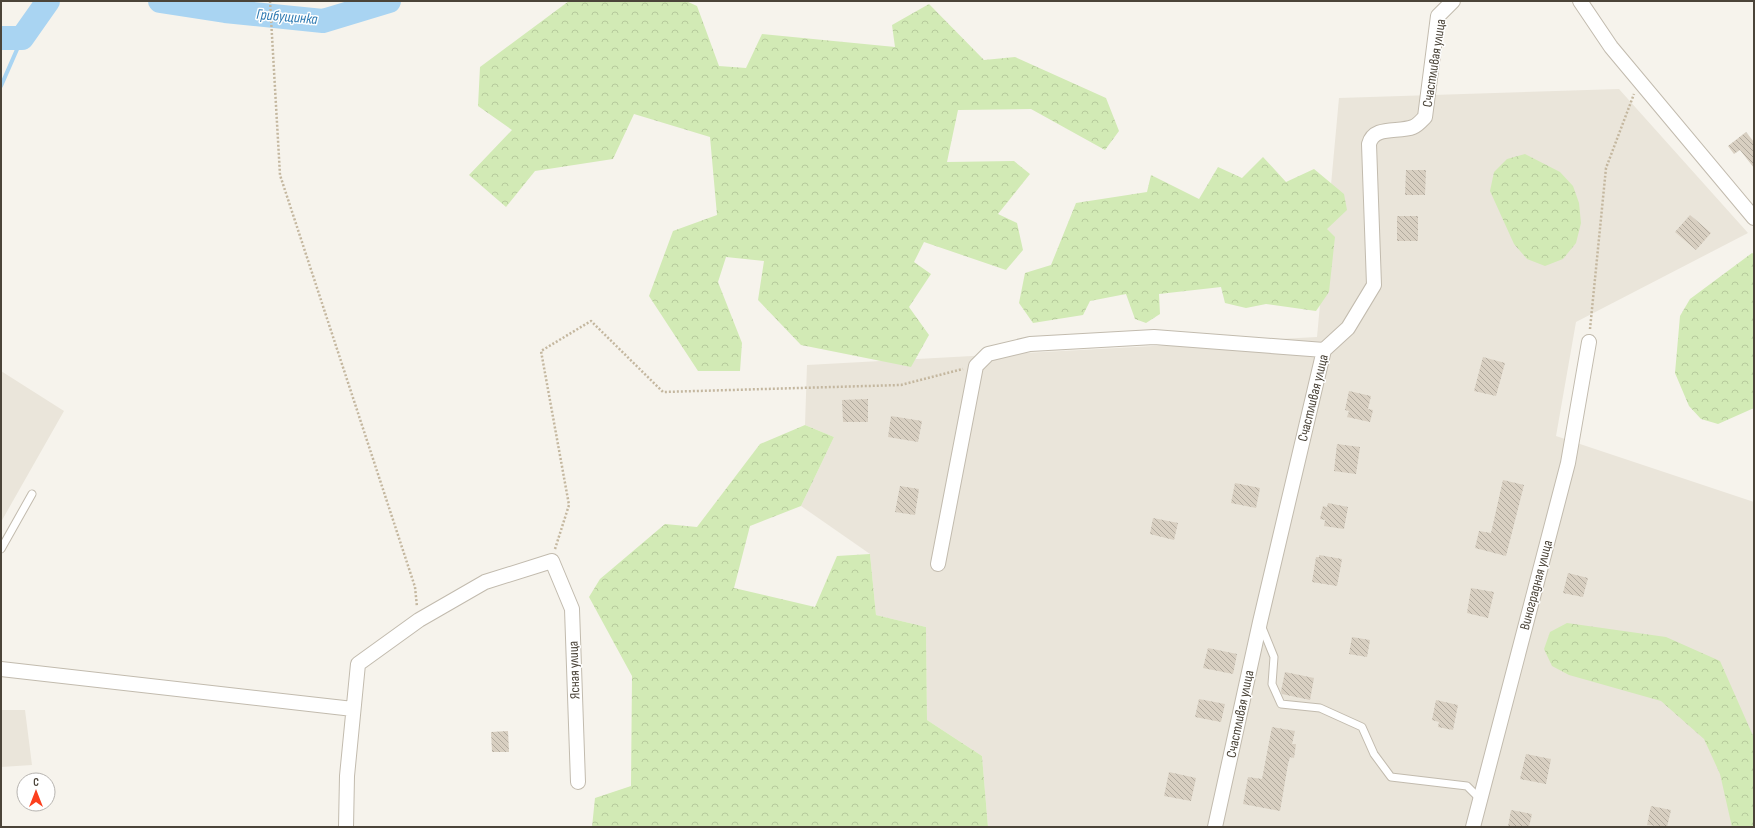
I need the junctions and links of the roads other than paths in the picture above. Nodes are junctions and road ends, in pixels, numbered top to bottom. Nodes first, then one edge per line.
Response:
1 (1453, 1) edge
2 (1580, 1) edge
3 (1754, 218) edge
4 (1589, 342) road end
5 (1324, 350) junction
6 (32, 494) dead end
7 (1, 549) edge
8 (938, 564) dead end
9 (1260, 622) junction
10 (1, 669) edge
11 (353, 710) junction
12 (578, 782) dead end
13 (1480, 799) junction
14 (346, 827) edge
15 (1215, 827) edge
16 (1473, 827) edge

1 - 5 street, Счастливая улица
2 - 3 street
4 - 13 street, Виноградная улица
5 - 8 street
5 - 9 street, Счастливая улица
6 - 7 lane
9 - 13 lane
9 - 15 street, Счастливая улица
10 - 11 street
11 - 12 street, Ясная улица
11 - 14 street
13 - 16 street, Виноградная улица

